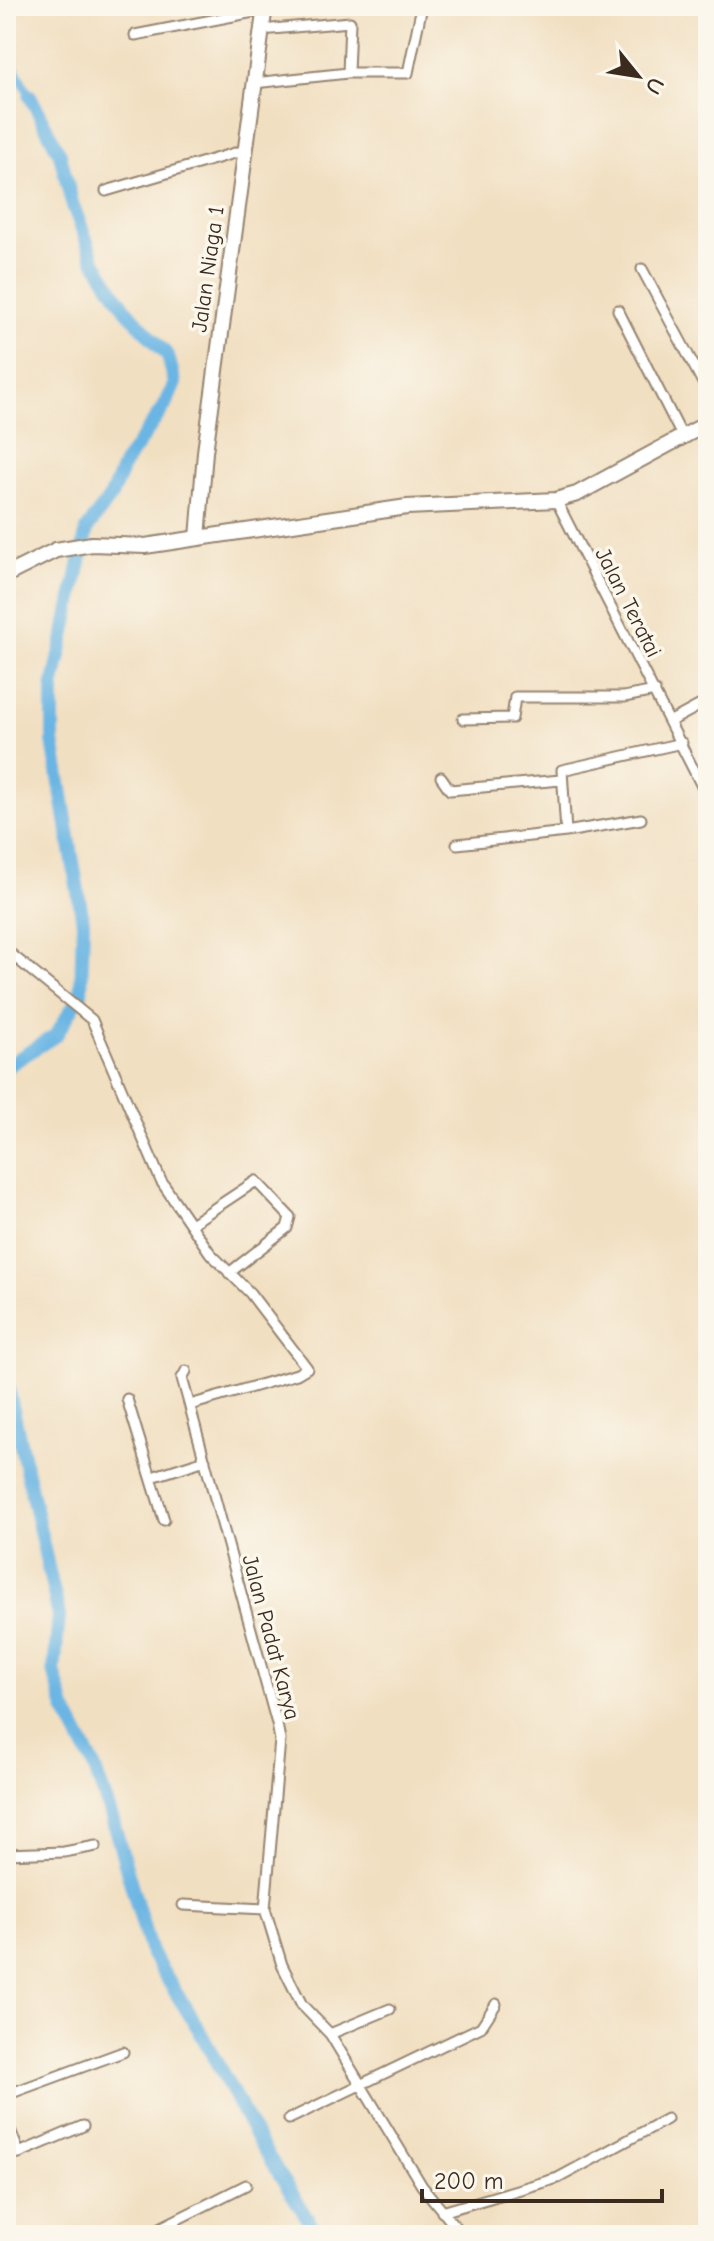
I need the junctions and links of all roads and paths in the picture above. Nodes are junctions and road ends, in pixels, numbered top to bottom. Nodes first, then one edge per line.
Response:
1 (422, 6) edge
2 (265, 8) edge
3 (261, 30) junction
4 (135, 35) dead end
5 (348, 73) junction
6 (254, 83) junction
7 (245, 150) junction
8 (106, 191) dead end
9 (642, 269) dead end
10 (618, 310) dead end
11 (708, 392) edge
12 (708, 423) edge
13 (682, 436) junction
14 (556, 500) junction
15 (198, 538) junction
16 (6, 575) edge
17 (655, 691) junction
18 (708, 701) edge
19 (463, 719) dead end
20 (671, 721) junction
21 (682, 743) junction
22 (441, 777) dead end
23 (561, 780) junction
24 (708, 798) edge
25 (641, 819) dead end
26 (566, 832) junction
27 (457, 844) dead end
28 (6, 950) edge
29 (191, 1224) junction
30 (229, 1273) junction
31 (186, 1371) dead end
32 (127, 1399) dead end
33 (190, 1405) junction
34 (205, 1460) junction
35 (152, 1477) junction
36 (164, 1520) dead end
37 (96, 1846) dead end
38 (6, 1854) edge
39 (183, 1905) dead end
40 (265, 1909) junction
41 (496, 2004) dead end
42 (390, 2009) dead end
43 (330, 2034) junction
44 (123, 2052) dead end
45 (359, 2085) junction
46 (6, 2095) edge
47 (6, 2119) edge
48 (289, 2119) dead end
49 (667, 2119) dead end
50 (83, 2126) dead end
51 (19, 2153) junction
52 (6, 2155) edge
53 (246, 2185) dead end
54 (442, 2212) junction
55 (146, 2235) edge
56 (462, 2235) edge

1 - 5 street
2 - 3 street, Jalan Niaga 1
2 - 4 street
3 - 5 street
3 - 6 street, Jalan Niaga 1
5 - 6 street
6 - 7 street, Jalan Niaga 1
7 - 8 street
7 - 15 street, Jalan Niaga 1
9 - 11 street
10 - 13 street
12 - 13 street
13 - 14 street
14 - 15 street
14 - 17 street, Jalan Teratai
15 - 16 street
17 - 19 street
17 - 20 street, Jalan Teratai
18 - 20 street
20 - 21 street, Jalan Teratai
21 - 23 street
21 - 24 street, Jalan Teratai
22 - 23 street
23 - 26 street
25 - 26 street
26 - 27 street
28 - 29 street
29 - 30 street
29 - 30 street
30 - 33 street
31 - 33 street, Jalan Padat Karya
32 - 35 street
33 - 34 street, Jalan Padat Karya
34 - 35 street
34 - 40 street, Jalan Padat Karya
35 - 36 street
37 - 38 street
39 - 40 street
40 - 43 street, Jalan Padat Karya
41 - 45 street
42 - 43 street
43 - 45 street, Jalan Padat Karya
44 - 46 street
45 - 48 street
45 - 54 street, Jalan Padat Karya
47 - 51 street
49 - 54 street
50 - 51 street
51 - 52 street
53 - 55 street
54 - 56 street, Jalan Padat Karya

